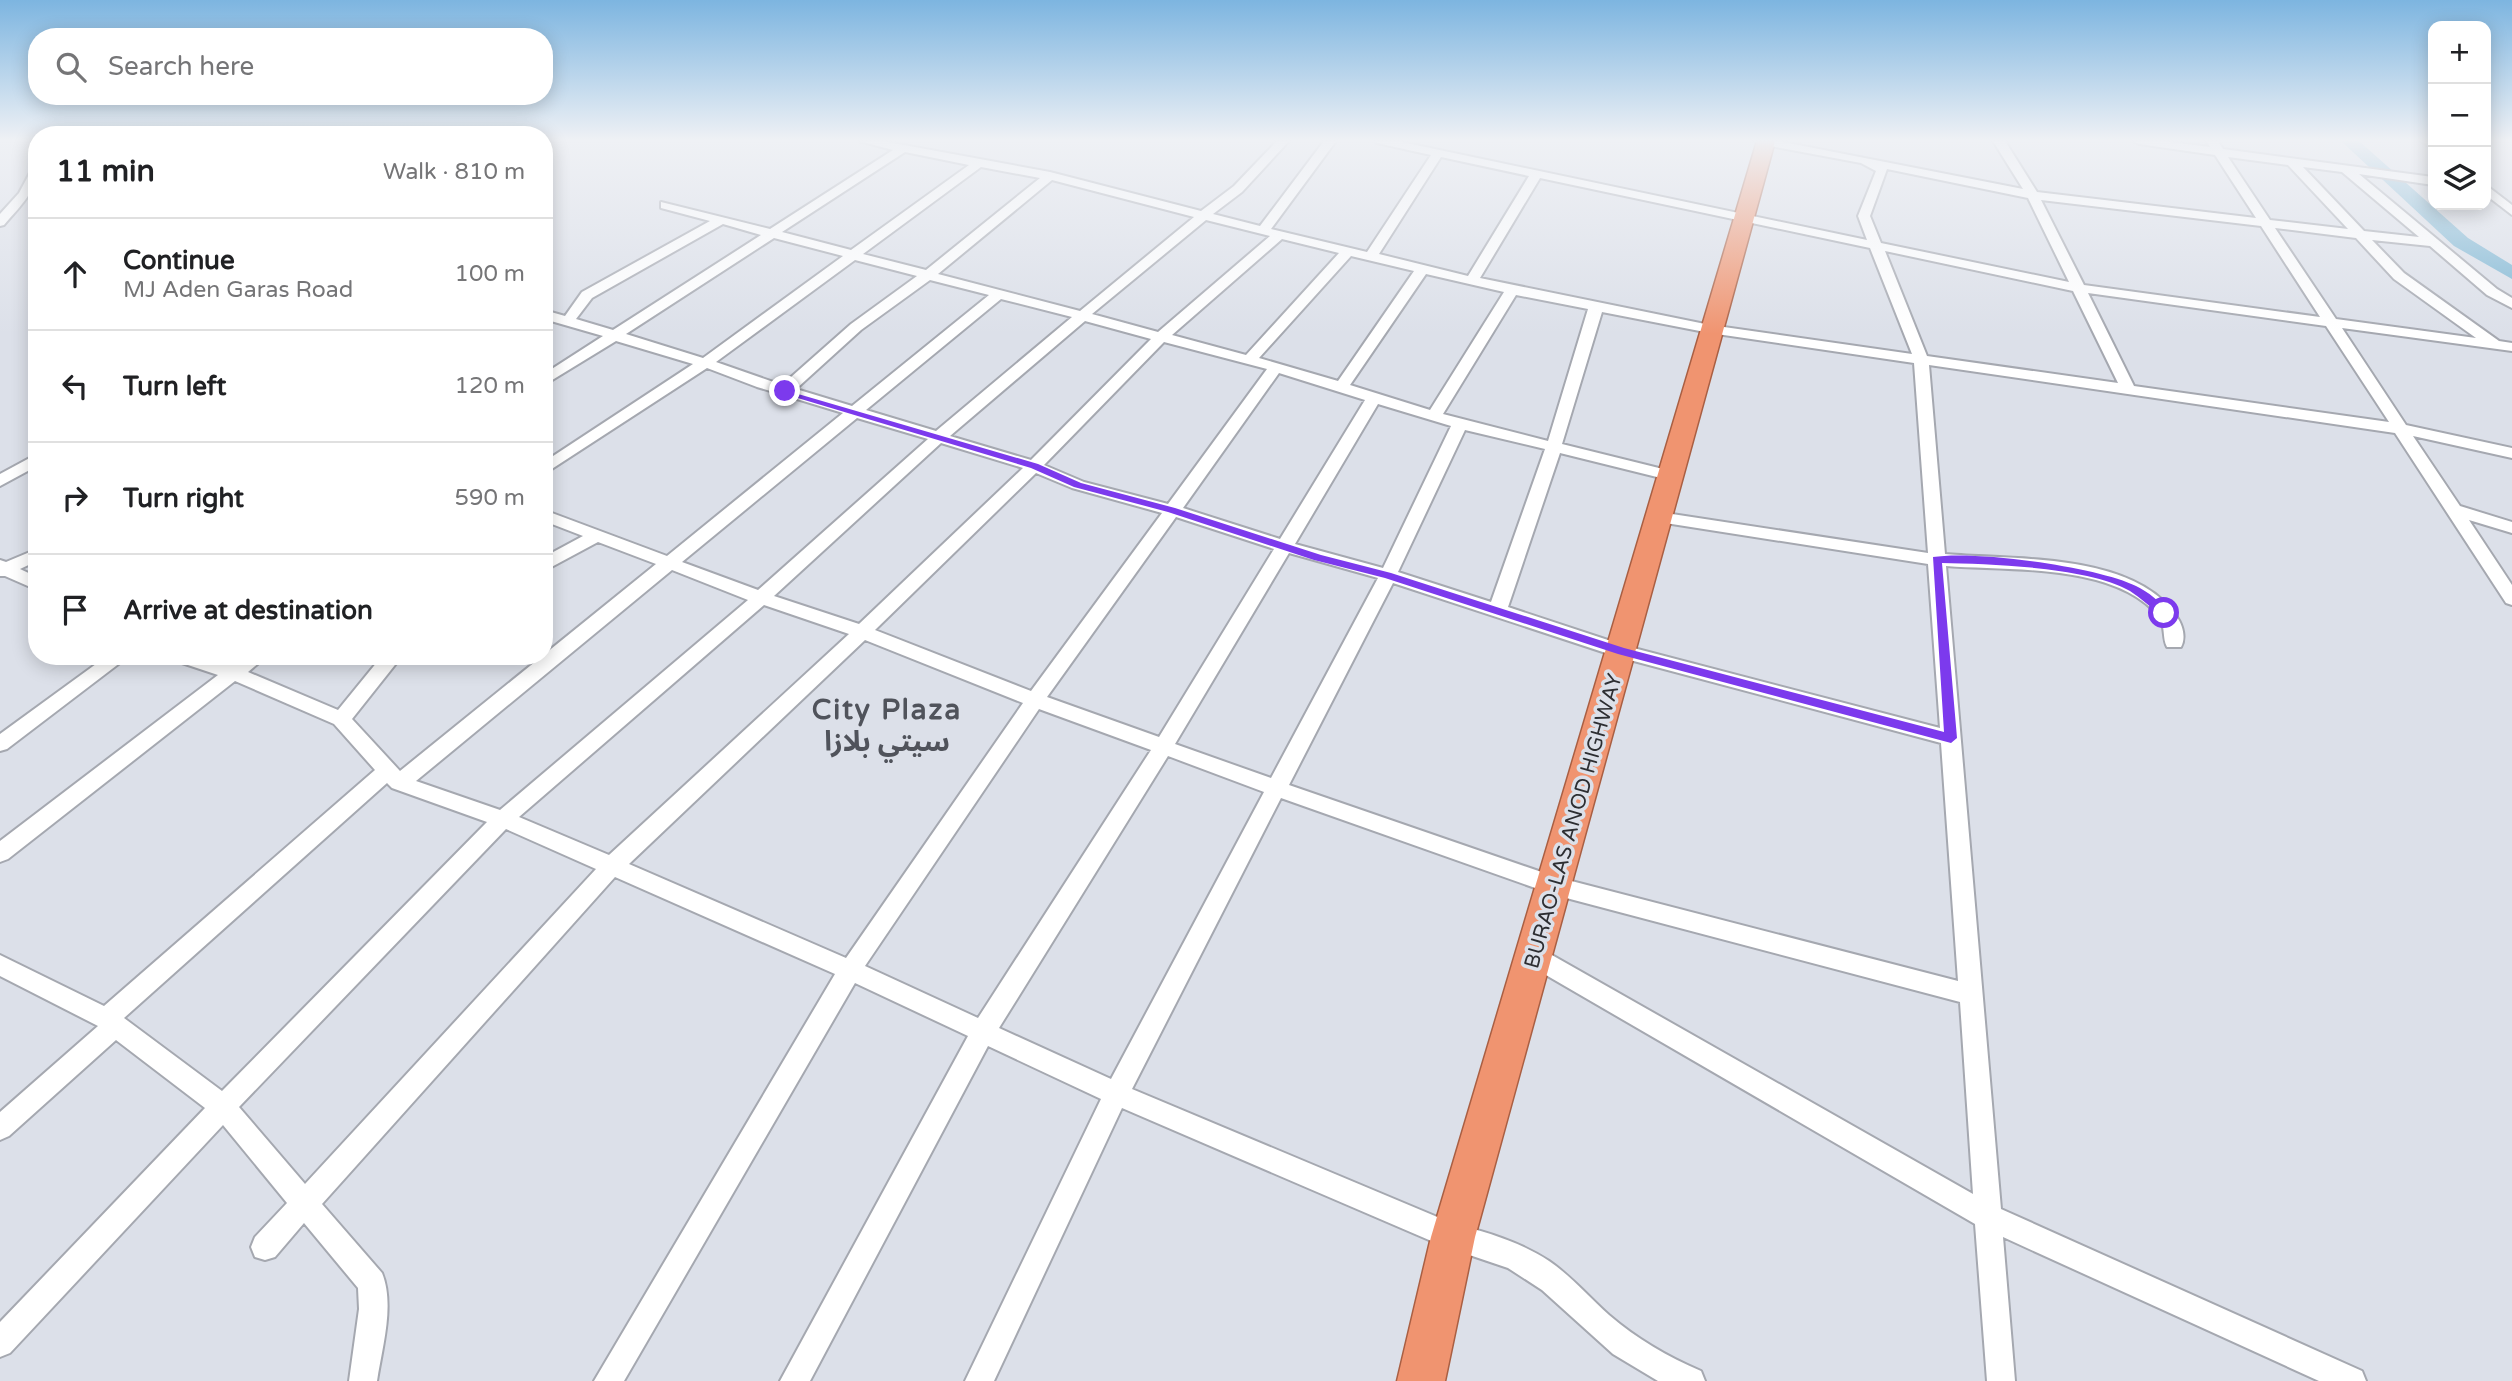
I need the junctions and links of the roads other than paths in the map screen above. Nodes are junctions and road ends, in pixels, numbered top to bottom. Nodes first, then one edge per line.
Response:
1 (14, 205) edge
2 (667, 205) edge
3 (815, 205) edge
4 (921, 205) edge
5 (1014, 205) edge
6 (1163, 205) edge
7 (1217, 205) edge
8 (1282, 205) edge
9 (1404, 205) edge
10 (1517, 205) edge
11 (1687, 205) edge
12 (1746, 205) edge
13 (1868, 205) edge
14 (2038, 205) edge
15 (2120, 205) edge
16 (2255, 205) edge
17 (2332, 205) edge
18 (2388, 205) edge
19 (1203, 216) junction
20 (1743, 217) junction
21 (721, 220) junction
22 (0, 222) edge
23 (2266, 223) junction
24 (1263, 231) junction
25 (773, 233) junction
26 (2359, 234) junction
27 (1279, 235) junction
28 (2433, 243) junction
29 (1876, 245) junction
30 (1349, 250) junction
31 (853, 255) junction
32 (1371, 256) junction
33 (1423, 268) junction
34 (928, 275) junction
35 (1472, 280) junction
36 (2078, 288) junction
37 (1512, 290) junction
38 (999, 294) junction
39 (2512, 304) edge
40 (1596, 307) junction
41 (1083, 316) junction
42 (553, 317) edge
43 (568, 321) junction
44 (2333, 324) junction
45 (1710, 329) junction
46 (614, 336) junction
47 (1161, 336) junction
48 (2504, 346) edge
49 (2512, 356) edge
50 (1921, 359) junction
51 (1249, 360) junction
52 (705, 363) junction
53 (1276, 367) junction
54 (553, 375) edge
55 (1340, 388) junction
56 (2129, 389) junction
57 (785, 391) junction
58 (1374, 398) junction
59 (855, 411) junction
60 (1434, 416) junction
61 (1460, 424) junction
62 (2402, 429) junction
63 (939, 437) junction
64 (1554, 446) junction
65 (2512, 453) edge
66 (553, 463) edge
67 (28, 464) edge
68 (1034, 466) junction
69 (1669, 475) junction
70 (0, 481) edge
71 (1172, 510) junction
72 (2455, 510) junction
73 (1659, 517) junction
74 (553, 518) edge
75 (2512, 528) edge
76 (597, 535) junction
77 (1286, 547) junction
78 (28, 558) edge
79 (1937, 559) junction
80 (553, 560) edge
81 (668, 563) junction
82 (3, 569) edge
83 (1388, 575) junction
84 (28, 580) edge
85 (761, 598) junction
86 (2512, 598) edge
87 (1497, 612) junction
88 (862, 632) junction
89 (2174, 643) dead end
90 (1622, 651) junction
91 (553, 653) edge
92 (108, 665) edge
93 (209, 665) edge
94 (245, 665) edge
95 (386, 665) edge
96 (537, 665) edge
97 (233, 673) junction
98 (1035, 700) junction
99 (341, 719) junction
100 (1951, 738) junction
101 (0, 744) edge
102 (1163, 747) junction
103 (394, 777) junction
104 (1276, 788) junction
105 (503, 819) junction
106 (0, 853) edge
107 (612, 866) junction
108 (1555, 886) junction
109 (1535, 957) junction
110 (0, 965) edge
111 (850, 970) junction
112 (1971, 995) junction
113 (110, 1023) junction
114 (982, 1032) junction
115 (1116, 1094) junction
116 (223, 1107) junction
117 (0, 1128) edge
118 (304, 1204) junction
119 (1988, 1217) junction
120 (1453, 1237) junction
121 (265, 1247) dead end
122 (0, 1343) edge
123 (363, 1381) edge
124 (608, 1381) edge
125 (794, 1381) edge
126 (979, 1381) edge
127 (1421, 1381) edge
128 (1691, 1381) edge
129 (2001, 1381) edge
130 (2352, 1381) edge

1 - 22 street
2 - 21 street
3 - 25 street
4 - 31 street
5 - 34 street
6 - 19 street
7 - 19 street
8 - 24 street
9 - 32 street
10 - 35 street
11 - 20 street
12 - 20 highway, BURAO-LAS ANOD HIGHWAY
13 - 29 street
14 - 36 street
15 - 23 street
16 - 23 street
17 - 26 street
18 - 28 street
19 - 24 street
19 - 41 street
20 - 29 street
20 - 45 highway, BURAO-LAS ANOD HIGHWAY
21 - 25 street
21 - 43 street
23 - 26 street
23 - 44 street
24 - 27 street
25 - 31 street
25 - 46 street
26 - 28 street
26 - 48 street
27 - 30 street
27 - 47 street
28 - 39 street
29 - 36 street
29 - 50 street
30 - 32 street
30 - 51 street
31 - 34 street
31 - 52 street
32 - 33 street
33 - 35 street
33 - 55 street
34 - 38 street
34 - 57 street
35 - 37 street
36 - 44 street
36 - 56 street
37 - 40 street
37 - 60 street
38 - 41 street
38 - 59 street
40 - 45 street
40 - 64 street
41 - 47 street
41 - 63 street
42 - 43 street
43 - 46 street
44 - 48 street
44 - 62 street
45 - 50 street
45 - 69 highway, BURAO-LAS ANOD HIGHWAY
46 - 52 street
46 - 54 street
47 - 51 street
47 - 68 street
48 - 49 street
50 - 56 street
50 - 79 street
51 - 53 street
52 - 57 street
52 - 66 street
53 - 55 street
53 - 71 street
55 - 58 street
56 - 62 street
57 - 59 street
58 - 60 street
58 - 77 street
59 - 63 street
59 - 81 street
60 - 61 street
61 - 64 street
61 - 83 street
62 - 65 street
62 - 72 street
63 - 68 street
63 - 85 street
64 - 69 street
64 - 87 street
67 - 70 street
68 - 71 street
68 - 88 street
69 - 73 highway, BURAO-LAS ANOD HIGHWAY
71 - 77 street
71 - 98 street
72 - 75 street
72 - 86 street
73 - 79 street
73 - 90 highway, BURAO-LAS ANOD HIGHWAY
74 - 76 street
76 - 80 street
76 - 81 street
77 - 83 street
77 - 102 street
78 - 82 street
79 - 89 street
79 - 100 street
81 - 85 street
81 - 91 street
82 - 84 street
83 - 87 street
83 - 104 street
85 - 88 street
85 - 105 street
87 - 90 street
88 - 98 street
88 - 107 street
90 - 100 street
90 - 108 highway, BURAO-LAS ANOD HIGHWAY
92 - 101 street
93 - 97 street
94 - 97 street
95 - 99 street
96 - 103 street
97 - 99 street
97 - 106 street
98 - 102 street
98 - 111 street
99 - 103 street
100 - 112 street
102 - 104 street
102 - 114 street
103 - 105 street
103 - 113 street
104 - 108 street
104 - 115 street
105 - 107 street
105 - 116 street
107 - 111 street
107 - 118 street
108 - 109 highway, BURAO-LAS ANOD HIGHWAY
108 - 112 street
109 - 119 street
109 - 120 highway, BURAO-LAS ANOD HIGHWAY
110 - 113 street
111 - 114 street
111 - 124 street
112 - 119 street
113 - 116 street
113 - 117 street
114 - 115 street
114 - 125 street
115 - 120 street
115 - 126 street
116 - 118 street
116 - 122 street
118 - 121 street
118 - 123 street
119 - 129 street
119 - 130 street
120 - 127 highway, BURAO-LAS ANOD HIGHWAY
120 - 128 street

